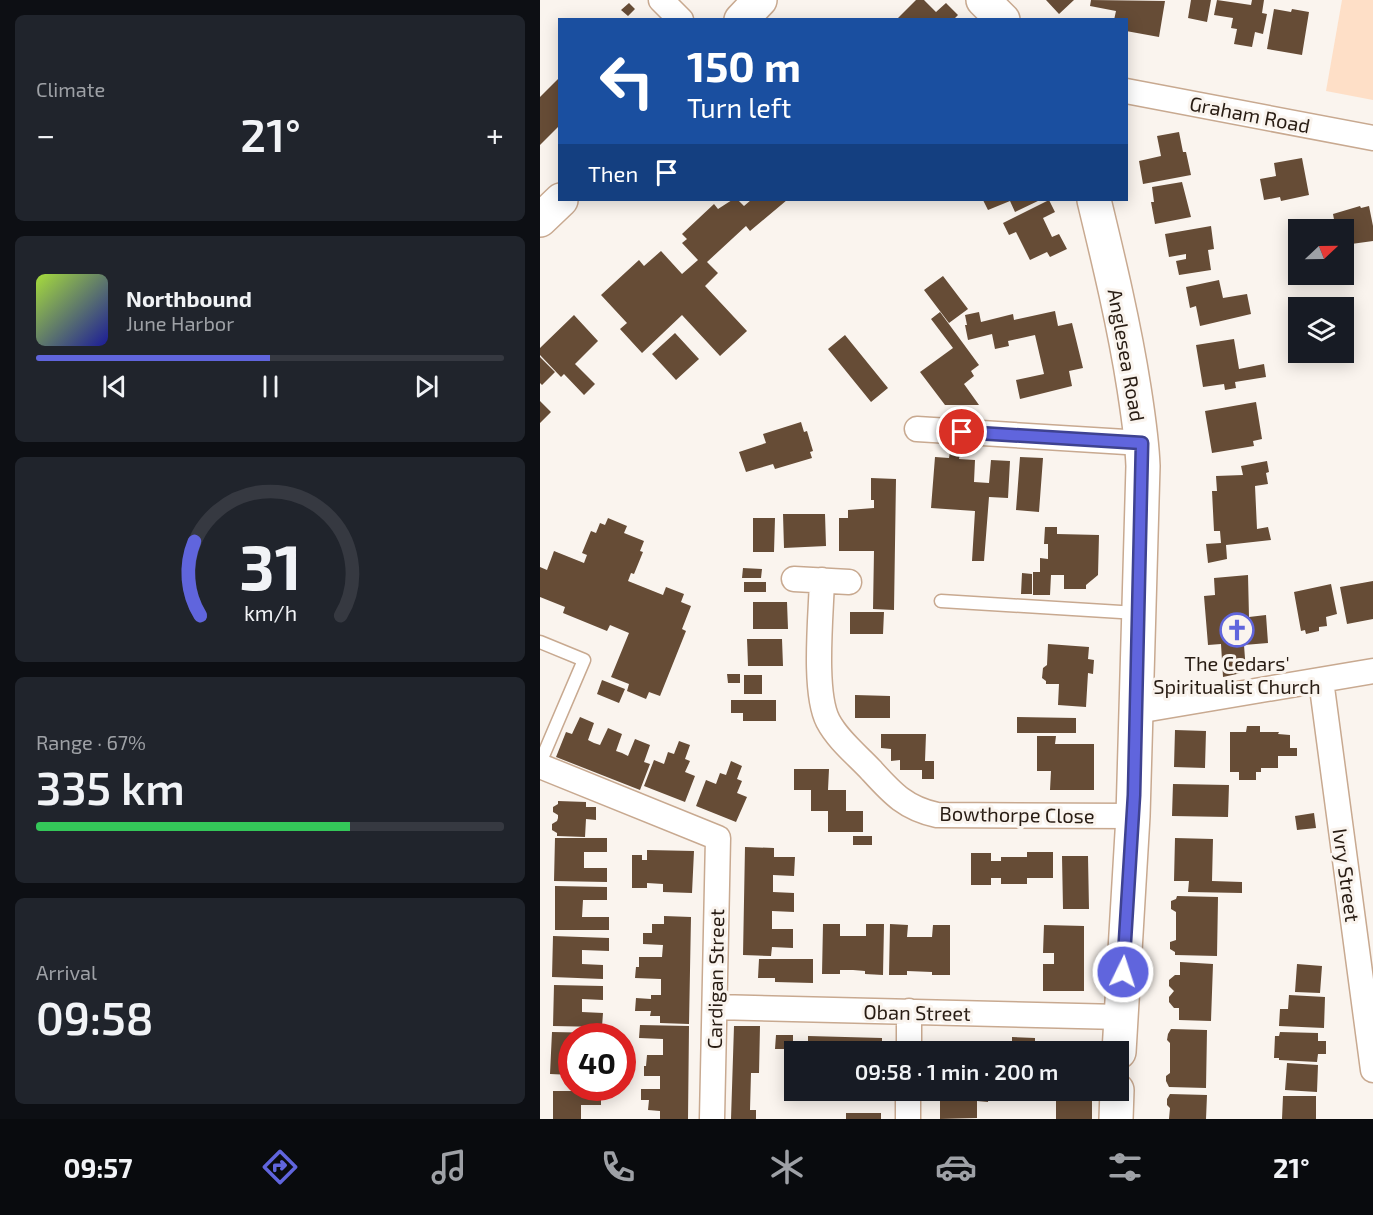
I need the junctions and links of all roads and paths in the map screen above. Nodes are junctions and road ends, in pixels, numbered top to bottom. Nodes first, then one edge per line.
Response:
1 (661, 0) edge
2 (760, 0) edge
3 (983, 0) edge
4 (679, 18) edge
5 (743, 18) edge
6 (1001, 18) edge
7 (1128, 91) edge
8 (1373, 138) edge
9 (560, 201) edge
10 (1094, 201) edge
11 (540, 220) edge
12 (917, 429) dead end
13 (1142, 443) junction
14 (795, 579) dead end
15 (822, 580) junction
16 (849, 582) dead end
17 (941, 601) dead end
18 (1138, 613) junction
19 (540, 642) edge
20 (1373, 670) edge
21 (1321, 680) junction
22 (1137, 711) junction
23 (540, 765) edge
24 (1133, 816) junction
25 (715, 1007) junction
26 (909, 1011) junction
27 (1120, 1017) junction
28 (909, 1041) edge
29 (1119, 1041) edge
30 (1373, 1070) edge
31 (908, 1101) edge
32 (1117, 1101) edge
33 (712, 1119) edge
34 (908, 1119) edge
35 (1116, 1119) edge

1 - 4 street
2 - 5 street
3 - 6 street
7 - 8 street, Graham Road
9 - 11 street
10 - 13 street, Anglesea Road
12 - 13 street
13 - 18 street, Anglesea Road
14 - 15 street
15 - 16 street
15 - 24 street, Bowthorpe Close
17 - 18 lane
18 - 22 street, Anglesea Road
19 - 23 lane
20 - 21 street
21 - 22 street
21 - 30 street, Ivry Street
22 - 24 street, Anglesea Road
23 - 25 street, Cardigan Street
24 - 27 street, Anglesea Road
25 - 26 street, Oban Street
25 - 33 street, Cardigan Street
26 - 27 street, Oban Street
26 - 28 street
27 - 29 street, Anglesea Road
31 - 34 street
32 - 35 street

